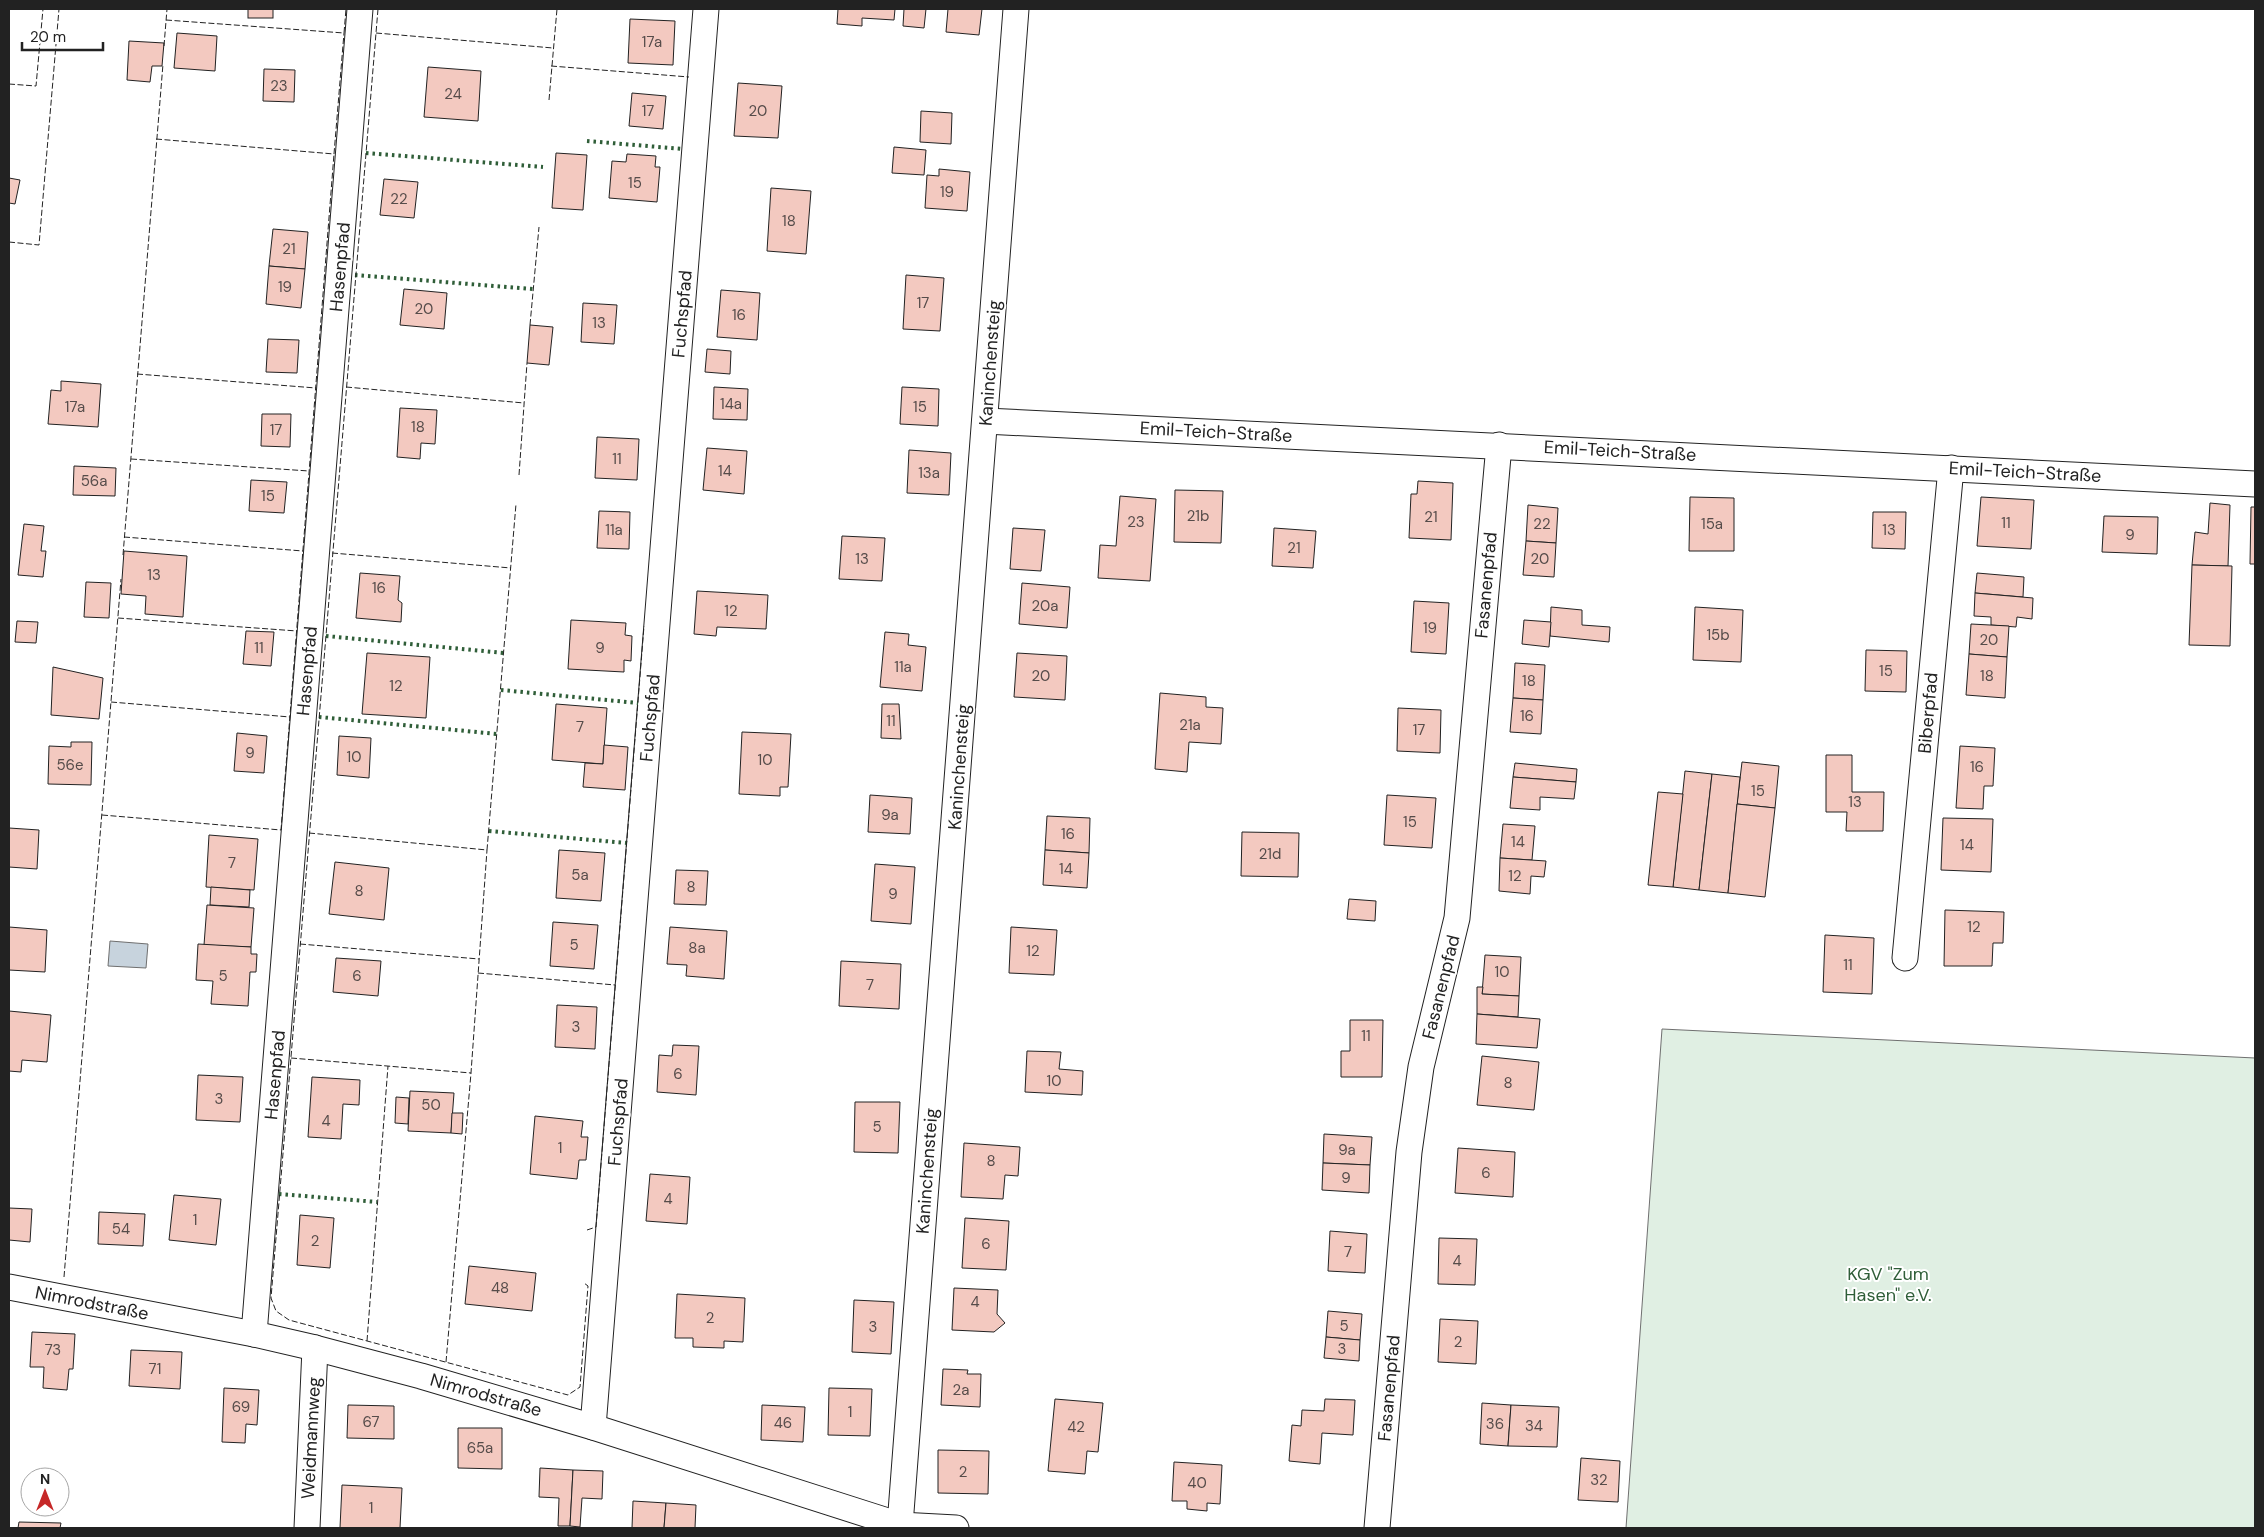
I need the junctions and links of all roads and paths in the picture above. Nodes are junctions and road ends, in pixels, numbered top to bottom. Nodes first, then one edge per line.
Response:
1 (360, 9) edge
2 (706, 9) edge
3 (1016, 9) edge
4 (986, 421) junction
5 (1499, 445) junction
6 (1951, 468) junction
7 (2255, 484) edge
8 (1905, 958) dead end
9 (9, 1287) edge
10 (254, 1334) junction
11 (315, 1348) junction
12 (593, 1427) junction
13 (900, 1525) junction
14 (307, 1528) edge
15 (956, 1528) edge
16 (1378, 1528) edge

1 - 10 street, Hasenpfad
2 - 12 street, Fuchspfad
3 - 4 street, Kaninchensteig
4 - 5 street, Emil-Teich-Straße
4 - 13 street, Kaninchensteig
5 - 6 street, Emil-Teich-Straße
5 - 16 street, Fasanenpfad
6 - 7 street, Emil-Teich-Straße
6 - 8 street, Biberpfad
9 - 10 street, Nimrodstraße
10 - 11 street, Nimrodstraße
11 - 12 street, Nimrodstraße
11 - 14 street, Weidmannweg
12 - 13 street, Nimrodstraße
13 - 15 street, Nimrodstraße

